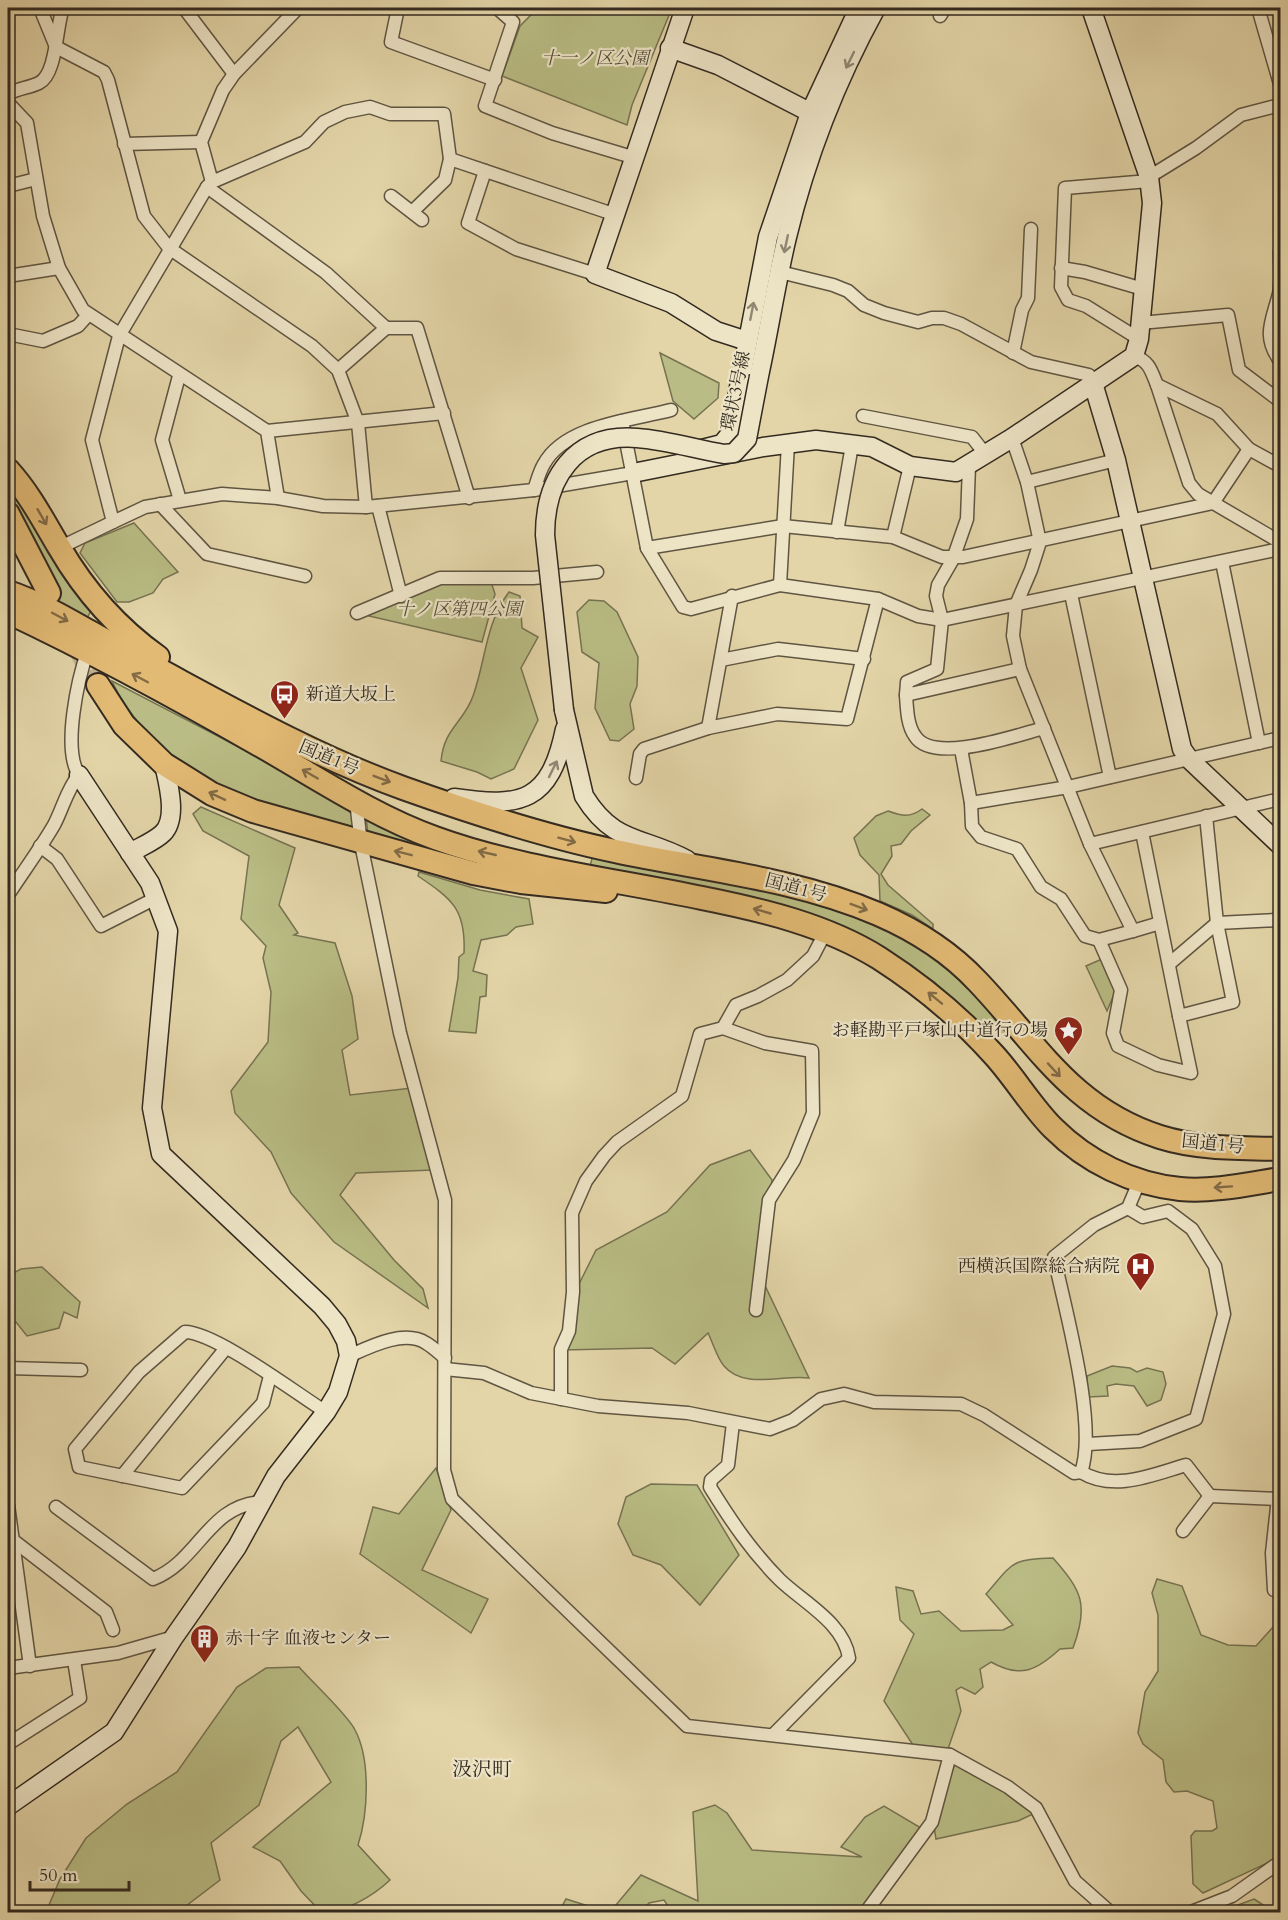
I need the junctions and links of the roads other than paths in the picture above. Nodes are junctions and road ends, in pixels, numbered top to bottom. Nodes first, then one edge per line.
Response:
1 (40, 8) edge
2 (63, 8) edge
3 (184, 8) edge
4 (298, 8) edge
5 (398, 8) edge
6 (497, 8) edge
7 (685, 8) edge
8 (859, 8) edge
9 (876, 8) edge
10 (1091, 8) edge
11 (1258, 8) edge
12 (56, 47) junction
13 (670, 48) junction
14 (234, 74) junction
15 (495, 80) junction
16 (1281, 84) edge
17 (8, 94) edge
18 (8, 103) edge
19 (1281, 105) edge
20 (817, 116) junction
21 (201, 142) junction
22 (124, 144) junction
23 (632, 158) junction
24 (450, 159) junction
25 (485, 171) junction
26 (1149, 179) junction
27 (36, 180) junction
28 (209, 185) junction
29 (8, 186) edge
30 (391, 196) dead end
31 (613, 214) junction
32 (1031, 228) dead end
33 (169, 248) junction
34 (1281, 251) edge
35 (59, 268) junction
36 (1061, 268) junction
37 (780, 272) junction
38 (595, 274) junction
39 (8, 276) edge
40 (1143, 289) junction
41 (88, 315) junction
42 (386, 328) junction
43 (8, 334) edge
44 (119, 336) junction
45 (1137, 339) junction
46 (747, 341) junction
47 (1013, 353) junction
48 (1281, 361) edge
49 (338, 370) junction
50 (179, 376) junction
51 (1093, 383) junction
52 (1157, 385) junction
53 (1281, 401) edge
54 (671, 410) dead end
55 (444, 413) junction
56 (863, 416) dead end
57 (622, 421) junction
58 (358, 423) junction
59 (267, 431) junction
60 (1012, 438) junction
61 (788, 444) junction
62 (852, 445) junction
63 (1249, 449) junction
64 (700, 450) junction
65 (986, 455) junction
66 (1116, 460) junction
67 (910, 466) junction
68 (969, 466) junction
69 (1281, 466) edge
70 (8, 470) edge
71 (633, 473) junction
72 (1027, 482) junction
73 (534, 490) junction
74 (278, 498) junction
75 (469, 498) junction
76 (180, 500) junction
77 (1213, 503) junction
78 (160, 504) junction
79 (372, 507) junction
80 (8, 514) edge
81 (113, 522) junction
82 (1130, 522) junction
83 (783, 526) junction
84 (837, 532) junction
85 (893, 537) junction
86 (1040, 542) junction
87 (1281, 542) edge
88 (59, 548) junction
89 (647, 548) junction
90 (1281, 549) edge
91 (953, 559) junction
92 (1222, 562) junction
93 (597, 572) dead end
94 (305, 576) dead end
95 (1144, 579) junction
96 (780, 585) junction
97 (8, 592) edge
98 (49, 593) dead end
99 (1071, 594) junction
100 (401, 596) junction
101 (732, 596) junction
102 (878, 599) junction
103 (1016, 605) junction
104 (8, 612) edge
105 (357, 613) dead end
106 (942, 620) junction
107 (88, 650) junction
108 (864, 659) junction
109 (721, 660) junction
110 (1020, 669) junction
111 (98, 685) tunnel mouth
112 (906, 695) junction
113 (219, 704) junction
114 (565, 717) junction
115 (708, 728) junction
116 (1044, 728) junction
117 (1281, 738) edge
118 (1259, 743) junction
119 (961, 749) junction
120 (1189, 759) junction
121 (164, 764) junction
122 (79, 775) junction
123 (1110, 777) junction
124 (636, 778) dead end
125 (1068, 787) junction
126 (425, 795) junction
127 (1281, 799) edge
128 (356, 801) junction
129 (971, 802) junction
130 (1240, 808) junction
131 (1206, 816) junction
132 (1142, 832) junction
133 (361, 844) junction
134 (1090, 844) junction
135 (1281, 845) edge
136 (40, 846) junction
137 (130, 853) junction
138 (698, 866) junction
139 (8, 895) edge
140 (156, 898) junction
141 (709, 899) junction
142 (1160, 923) junction
143 (1217, 923) junction
144 (1281, 923) edge
145 (826, 931) junction
146 (1133, 931) junction
147 (1099, 940) junction
148 (1169, 964) junction
149 (1179, 1016) junction
150 (723, 1028) junction
151 (1022, 1035) junction
152 (997, 1057) junction
153 (1281, 1149) edge
154 (1281, 1179) edge
155 (1139, 1182) junction
156 (1128, 1208) junction
157 (756, 1310) dead end
158 (226, 1348) junction
159 (349, 1356) junction
160 (445, 1364) junction
161 (8, 1368) edge
162 (81, 1370) dead end
163 (270, 1376) junction
164 (561, 1399) junction
165 (326, 1412) junction
166 (733, 1423) junction
167 (1088, 1444) junction
168 (1081, 1472) junction
169 (122, 1476) junction
170 (1210, 1496) junction
171 (1279, 1499) edge
172 (262, 1502) junction
173 (8, 1505) edge
174 (56, 1507) dead end
175 (1183, 1532) dead end
176 (14, 1541) junction
177 (1276, 1582) edge
178 (112, 1630) dead end
179 (174, 1637) junction
180 (74, 1660) junction
181 (30, 1666) junction
182 (8, 1668) edge
183 (774, 1735) junction
184 (8, 1744) edge
185 (950, 1755) junction
186 (8, 1806) edge
187 (1281, 1862) edge
188 (866, 1912) edge
189 (1110, 1912) edge
190 (1191, 1912) edge

1 - 12 street
2 - 12 street
3 - 14 street
4 - 14 street
5 - 15 street
6 - 15 street
7 - 13 street
8 - 20 street, 環状3号線
9 -> 20 street, 環状3号線
10 - 26 street
11 - 16 street
12 - 17 street
12 - 22 street
13 - 20 street
13 - 23 street
14 - 21 street
15 - 23 street
18 - 27 street
19 - 26 street
20 -> 37 street, 環状3号線
46 -> 20 street, 環状3号線
21 - 22 street
21 - 28 street
22 - 33 street
23 - 31 street
24 - 25 street
24 - 28 street
24 - 30 street
25 - 31 street
25 - 38 street
26 - 36 street
26 - 40 street
27 - 29 street
27 - 35 street
28 - 33 street
28 - 42 street
31 - 38 street
32 - 47 street
33 - 44 street
33 - 49 street
34 - 48 street
35 - 39 street
35 - 41 street
36 - 40 street
36 - 45 street
37 - 47 street
37 - 64 street, 環状3号線, bridge
38 - 46 street
40 - 45 street
41 - 43 street
41 - 44 street
42 - 49 street
42 - 55 street
44 - 50 street
44 - 81 street
45 - 51 street
45 - 52 street
45 - 53 street
46 - 64 street, 環状3号線
47 - 51 street
49 - 58 street
50 - 59 street
50 - 76 street
51 - 60 street
51 - 66 street
52 - 63 street
52 - 77 street
54 - 57 street
55 - 58 street
55 - 75 street
56 - 65 street
57 - 71 street
57 - 73 street
58 - 59 street
58 - 79 street
59 - 74 street
60 - 65 street
60 - 72 street
61 - 62 street
61 - 71 street
61 - 83 street
62 - 67 street
62 - 84 street
63 - 69 street
63 - 77 street
64 - 114 street, bridge
65 - 68 street
66 - 72 street
66 - 82 street
67 - 68 street
67 - 85 street
68 - 91 street
70 -> 88 highway
71 - 73 street
71 - 89 street
72 - 86 street
73 - 75 street
74 - 76 street
74 - 79 street
75 - 79 street
76 - 78 street
77 - 82 street
77 - 87 street
78 - 81 street
78 - 94 street
79 - 100 street
80 - 98 highway
81 - 88 street
82 - 86 street
82 - 95 street
83 - 84 street
83 - 89 street
83 - 96 street
84 - 85 street
85 - 91 street
86 - 91 street
86 - 103 street
88 - 113 highway
89 - 101 street
90 - 92 street
91 - 106 street
92 - 95 street
92 - 118 street
93 - 100 street
95 - 99 street
95 - 120 street
96 - 101 street
96 - 102 street
97 -> 113 highway
99 - 103 street
99 - 123 street
100 - 105 street
101 - 109 street
102 - 106 street
102 - 108 street
103 - 106 street
103 - 110 street
104 - 107 highway, 国道1号
106 - 112 street
107 - 122 street
128 -> 107 highway, 国道1号
108 - 109 street
108 - 115 street
109 - 115 street
110 - 112 street
110 - 116 street
111 - 121 highway, 国道1号
112 - 119 street
113 -> 126 highway, 国道1号
126 -> 114 street
114 - 138 street
115 - 124 street
116 - 119 street
116 - 125 street
117 - 118 street
118 - 120 street
119 - 129 street
120 - 123 street
120 - 130 street
133 -> 121 highway, 国道1号
121 - 137 street
122 - 136 street
122 - 137 street
123 - 125 street
125 - 129 street
125 - 134 street
126 -> 138 highway, 国道1号
127 - 130 street
128 - 133 street
141 -> 128 highway, 国道1号
129 - 147 street
130 - 131 street
130 - 135 street
131 - 132 street
131 - 143 street
132 - 134 street
132 - 142 street
141 -> 133 highway, 国道1号
133 - 160 street
134 - 146 street
136 - 139 street
136 - 140 street
137 - 140 street
138 -> 151 highway, 国道1号
140 - 159 street
145 -> 141 highway, 国道1号
142 - 146 street
142 - 148 street
143 - 144 street
143 - 148 street
143 - 149 street
145 - 150 street
152 -> 145 highway, 国道1号
146 - 147 street
147 - 149 street
148 - 149 street
150 - 157 street
150 - 164 street
151 - 152 highway
151 -> 153 highway, 国道1号
152 - 155 highway, 国道1号
154 -> 155 highway, 国道1号
155 - 156 street
156 - 167 street
156 - 167 street
158 - 163 street
158 - 169 street
158 - 169 street
159 - 160 street
159 - 165 street
160 - 164 street
160 - 183 street
161 - 162 street
163 - 165 street
163 - 169 street
164 - 166 street
165 - 172 street
166 - 168 street
166 - 183 street
167 - 168 street
168 - 170 street
170 - 171 street
170 - 175 street
171 - 177 street
172 - 174 street
172 - 179 street
173 - 176 street
176 - 178 street
176 - 181 street
179 - 180 street
179 - 186 street
180 - 181 street
180 - 184 street
181 - 182 street
183 - 185 street
185 - 188 street
185 - 189 street
187 - 190 street

